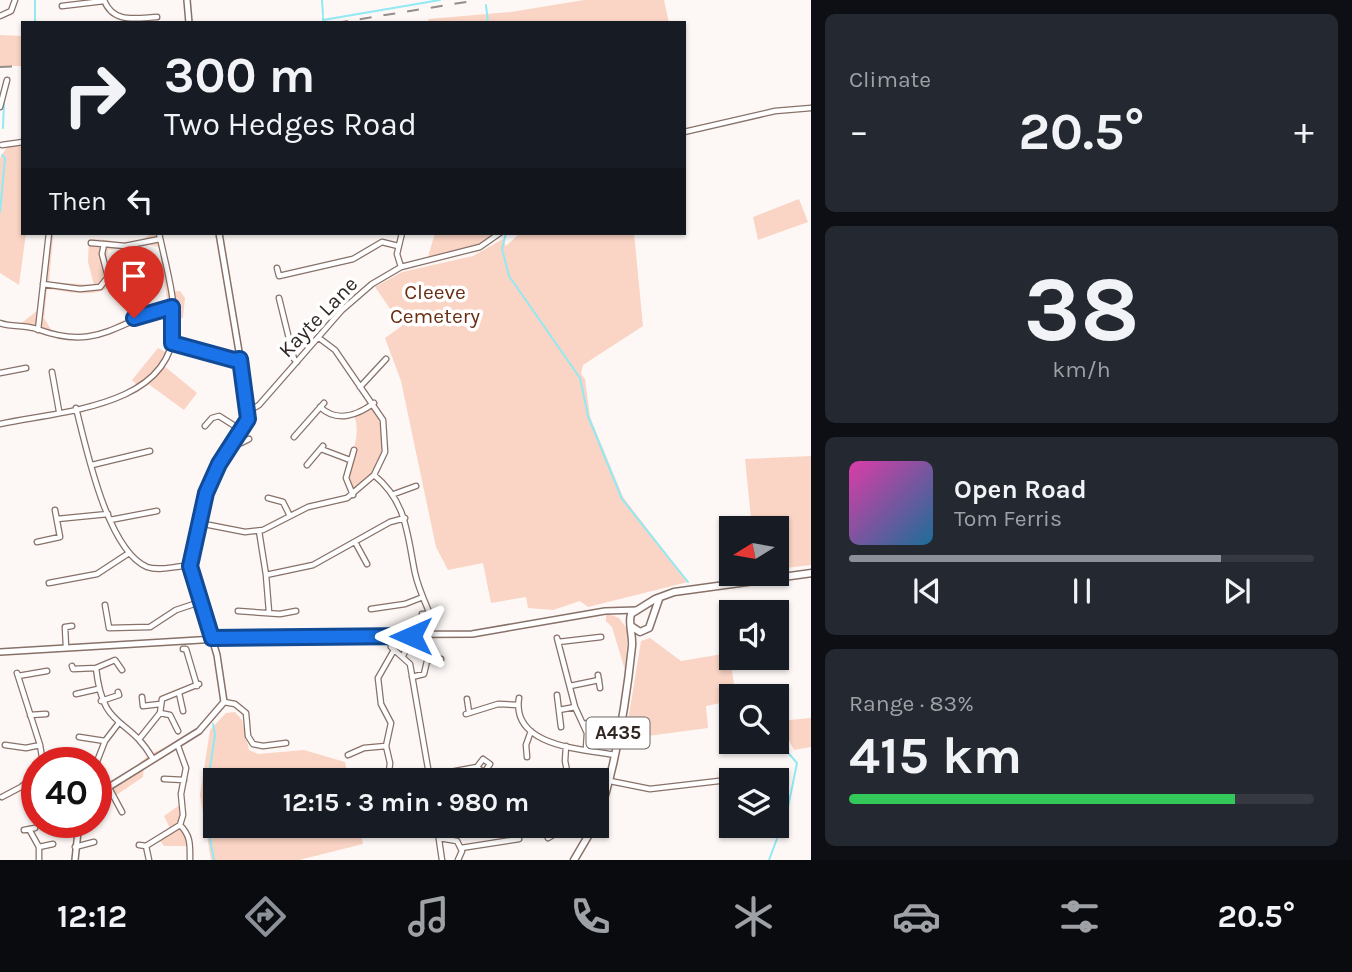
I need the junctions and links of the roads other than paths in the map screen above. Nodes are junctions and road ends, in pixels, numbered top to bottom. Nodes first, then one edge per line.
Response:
1 (15, 0) edge
2 (104, 0) edge
3 (187, 0) edge
4 (62, 6) dead end
5 (0, 16) edge
6 (157, 17) dead end
7 (189, 21) edge
8 (7, 80) dead end
9 (0, 107) edge
10 (811, 108) edge
11 (686, 132) edge
12 (21, 142) edge
13 (1, 145) edge
14 (50, 235) edge
15 (219, 235) edge
16 (401, 235) edge
17 (497, 235) edge
18 (160, 236) edge
19 (91, 243) dead end
20 (104, 244) junction
21 (398, 246) junction
22 (401, 267) junction
23 (277, 268) dead end
24 (43, 284) junction
25 (279, 298) dead end
26 (172, 307) junction
27 (0, 323) edge
28 (38, 330) junction
29 (319, 338) junction
30 (172, 343) junction
31 (240, 359) junction
32 (386, 359) dead end
33 (297, 362) junction
34 (26, 368) dead end
35 (52, 372) dead end
36 (0, 373) edge
37 (360, 387) junction
38 (374, 403) junction
39 (76, 408) junction
40 (59, 411) junction
41 (249, 411) junction
42 (0, 424) edge
43 (205, 426) dead end
44 (240, 430) junction
45 (294, 437) dead end
46 (250, 439) dead end
47 (233, 440) junction
48 (354, 450) dead end
49 (150, 451) dead end
50 (350, 460) junction
51 (92, 465) junction
52 (307, 465) dead end
53 (374, 475) junction
54 (416, 486) dead end
55 (394, 494) junction
56 (353, 495) junction
57 (268, 498) dead end
58 (55, 510) dead end
59 (157, 511) dead end
60 (290, 516) junction
61 (109, 517) junction
62 (405, 518) junction
63 (57, 519) junction
64 (199, 523) junction
65 (259, 531) junction
66 (37, 542) dead end
67 (355, 542) junction
68 (129, 553) junction
69 (367, 564) dead end
70 (190, 566) junction
71 (811, 573) edge
72 (266, 575) junction
73 (50, 583) dead end
74 (423, 597) junction
75 (660, 597) junction
76 (200, 602) junction
77 (105, 605) dead end
78 (371, 608) dead end
79 (637, 610) junction
80 (238, 611) dead end
81 (296, 611) dead end
82 (613, 611) junction
83 (269, 612) junction
84 (438, 613) dead end
85 (422, 614) dead end
86 (430, 614) junction
87 (652, 620) junction
88 (630, 625) junction
89 (72, 626) dead end
90 (643, 632) junction
91 (389, 636) junction
92 (601, 637) dead end
93 (212, 638) junction
94 (633, 643) junction
95 (66, 647) junction
96 (183, 649) dead end
97 (406, 649) dead end
98 (394, 650) junction
99 (0, 652) edge
100 (403, 656) junction
101 (441, 659) dead end
102 (72, 666) dead end
103 (96, 668) junction
104 (122, 670) dead end
105 (47, 671) dead end
106 (412, 677) junction
107 (570, 686) junction
108 (600, 688) dead end
109 (98, 689) junction
110 (118, 692) dead end
111 (179, 693) junction
112 (76, 694) dead end
113 (556, 695) dead end
114 (142, 697) dead end
115 (519, 698) dead end
116 (467, 699) dead end
117 (101, 701) junction
118 (225, 702) junction
119 (160, 704) junction
120 (518, 705) junction
121 (575, 707) junction
122 (559, 709) junction
123 (183, 711) dead end
124 (160, 713) junction
125 (46, 714) dead end
126 (30, 715) junction
127 (118, 724) junction
128 (583, 724) junction
129 (561, 727) dead end
130 (178, 732) dead end
131 (531, 732) junction
132 (601, 736) dead end
133 (79, 737) dead end
134 (140, 738) junction
135 (105, 741) junction
136 (286, 743) dead end
137 (5, 745) dead end
138 (40, 745) joint
139 (178, 746) junction
140 (566, 746) junction
141 (103, 747) edge
142 (386, 747) junction
143 (586, 749) junction
144 (348, 755) dead end
145 (615, 755) junction
146 (527, 757) dead end
147 (153, 760) junction
148 (477, 767) dead end
149 (389, 768) edge
150 (428, 768) edge
151 (473, 768) edge
152 (566, 768) edge
153 (164, 779) dead end
154 (184, 780) junction
155 (610, 781) junction
156 (719, 781) edge
157 (112, 784) edge
158 (609, 784) edge
159 (21, 787) edge
160 (112, 793) edge
161 (2, 797) dead end
162 (122, 812) dead end
163 (180, 825) junction
164 (34, 838) edge
165 (77, 838) edge
166 (439, 838) joint
167 (587, 838) edge
168 (519, 839) dead end
169 (94, 842) dead end
170 (53, 844) dead end
171 (139, 845) dead end
172 (146, 846) junction
173 (39, 847) junction
174 (75, 848) junction
175 (461, 848) junction
176 (39, 860) edge
177 (75, 860) edge
178 (149, 860) edge
179 (190, 860) edge
180 (442, 860) edge
181 (458, 860) edge
182 (574, 860) edge

1 - 5 street
2 - 4 street
2 - 6 street
3 - 7 street
8 - 9 street
10 - 11 street
12 - 13 street
14 - 24 street
15 - 31 street
16 - 21 street
17 - 22 street, Kayte Lane
18 - 20 street
18 - 26 street
19 - 20 street
20 - 24 street
21 - 22 street
21 - 23 street
22 - 29 street, Kayte Lane
24 - 28 street
25 - 33 street
26 - 28 street
26 - 30 street
27 - 28 street
29 - 33 street, Kayte Lane
29 - 37 street
30 - 31 street
30 - 39 street
31 - 41 street
32 - 37 street
33 - 41 street, Kayte Lane
34 - 36 street
35 - 40 street
37 - 38 street
38 - 45 street
38 - 53 street
39 - 40 street
39 - 51 street
40 - 42 street
41 - 44 street
43 - 44 street
44 - 47 street
46 - 47 street
47 - 64 street
48 - 50 street
49 - 51 street
50 - 52 street
50 - 56 street
51 - 61 street
53 - 55 street
53 - 56 street
54 - 55 street
55 - 62 street
56 - 60 street
57 - 60 street
58 - 63 street
59 - 61 street
60 - 65 street
61 - 63 street
61 - 68 street
62 - 67 street
62 - 74 street
63 - 66 street
64 - 65 street
64 - 70 street
65 - 72 street
67 - 69 street
67 - 72 street
68 - 70 street
68 - 73 street
70 - 76 street
71 - 75 main road
72 - 83 street
74 - 78 street
74 - 86 street
75 - 79 main road
75 - 87 main road
76 - 77 street
76 - 93 street
79 - 82 street
79 - 87 main road
79 - 88 main road
80 - 83 street
81 - 83 street
82 - 88 street
82 - 91 street
84 - 86 street
85 - 86 street
87 - 90 main road
88 - 90 main road
88 - 94 main road, A435
89 - 95 street
90 - 94 main road
91 - 93 street
91 - 98 street
92 - 107 street
93 - 95 street
93 - 118 street
94 - 145 main road, A435
95 - 99 street
96 - 111 street
97 - 100 street
98 - 100 street
98 - 142 street
100 - 106 street
101 - 106 street
102 - 103 street
103 - 104 street
103 - 109 street
105 - 126 street
106 - 150 street
107 - 108 street
107 - 121 street
109 - 112 street
109 - 117 street
110 - 117 street
111 - 119 street
111 - 123 street
113 - 122 street
114 - 119 street
115 - 120 street
116 - 120 street
117 - 127 street
118 - 136 street
118 - 139 street
119 - 124 street
120 - 131 street
121 - 122 street
121 - 128 street
122 - 129 street
124 - 130 street
124 - 134 street
125 - 126 street
126 - 138 street
127 - 134 street
127 - 135 street
128 - 132 street
128 - 143 street
131 - 140 street
131 - 146 street
133 - 135 street
134 - 147 street
135 - 141 street
137 - 138 street
139 - 147 street
139 - 154 street
140 - 143 street
140 - 152 street
142 - 144 street
142 - 149 street
143 - 145 street
145 - 155 main road, A435
147 - 157 street
148 - 151 street
153 - 154 street
154 - 163 street
155 - 156 street
155 - 158 main road, A435
159 - 161 street
160 - 162 street
163 - 172 street
163 - 179 street
164 - 173 street
165 - 174 street
166 - 175 street
166 - 180 street
167 - 182 main road
168 - 175 street
169 - 174 street
170 - 173 street
171 - 172 street
172 - 178 street
173 - 176 street
174 - 177 street
175 - 181 street

